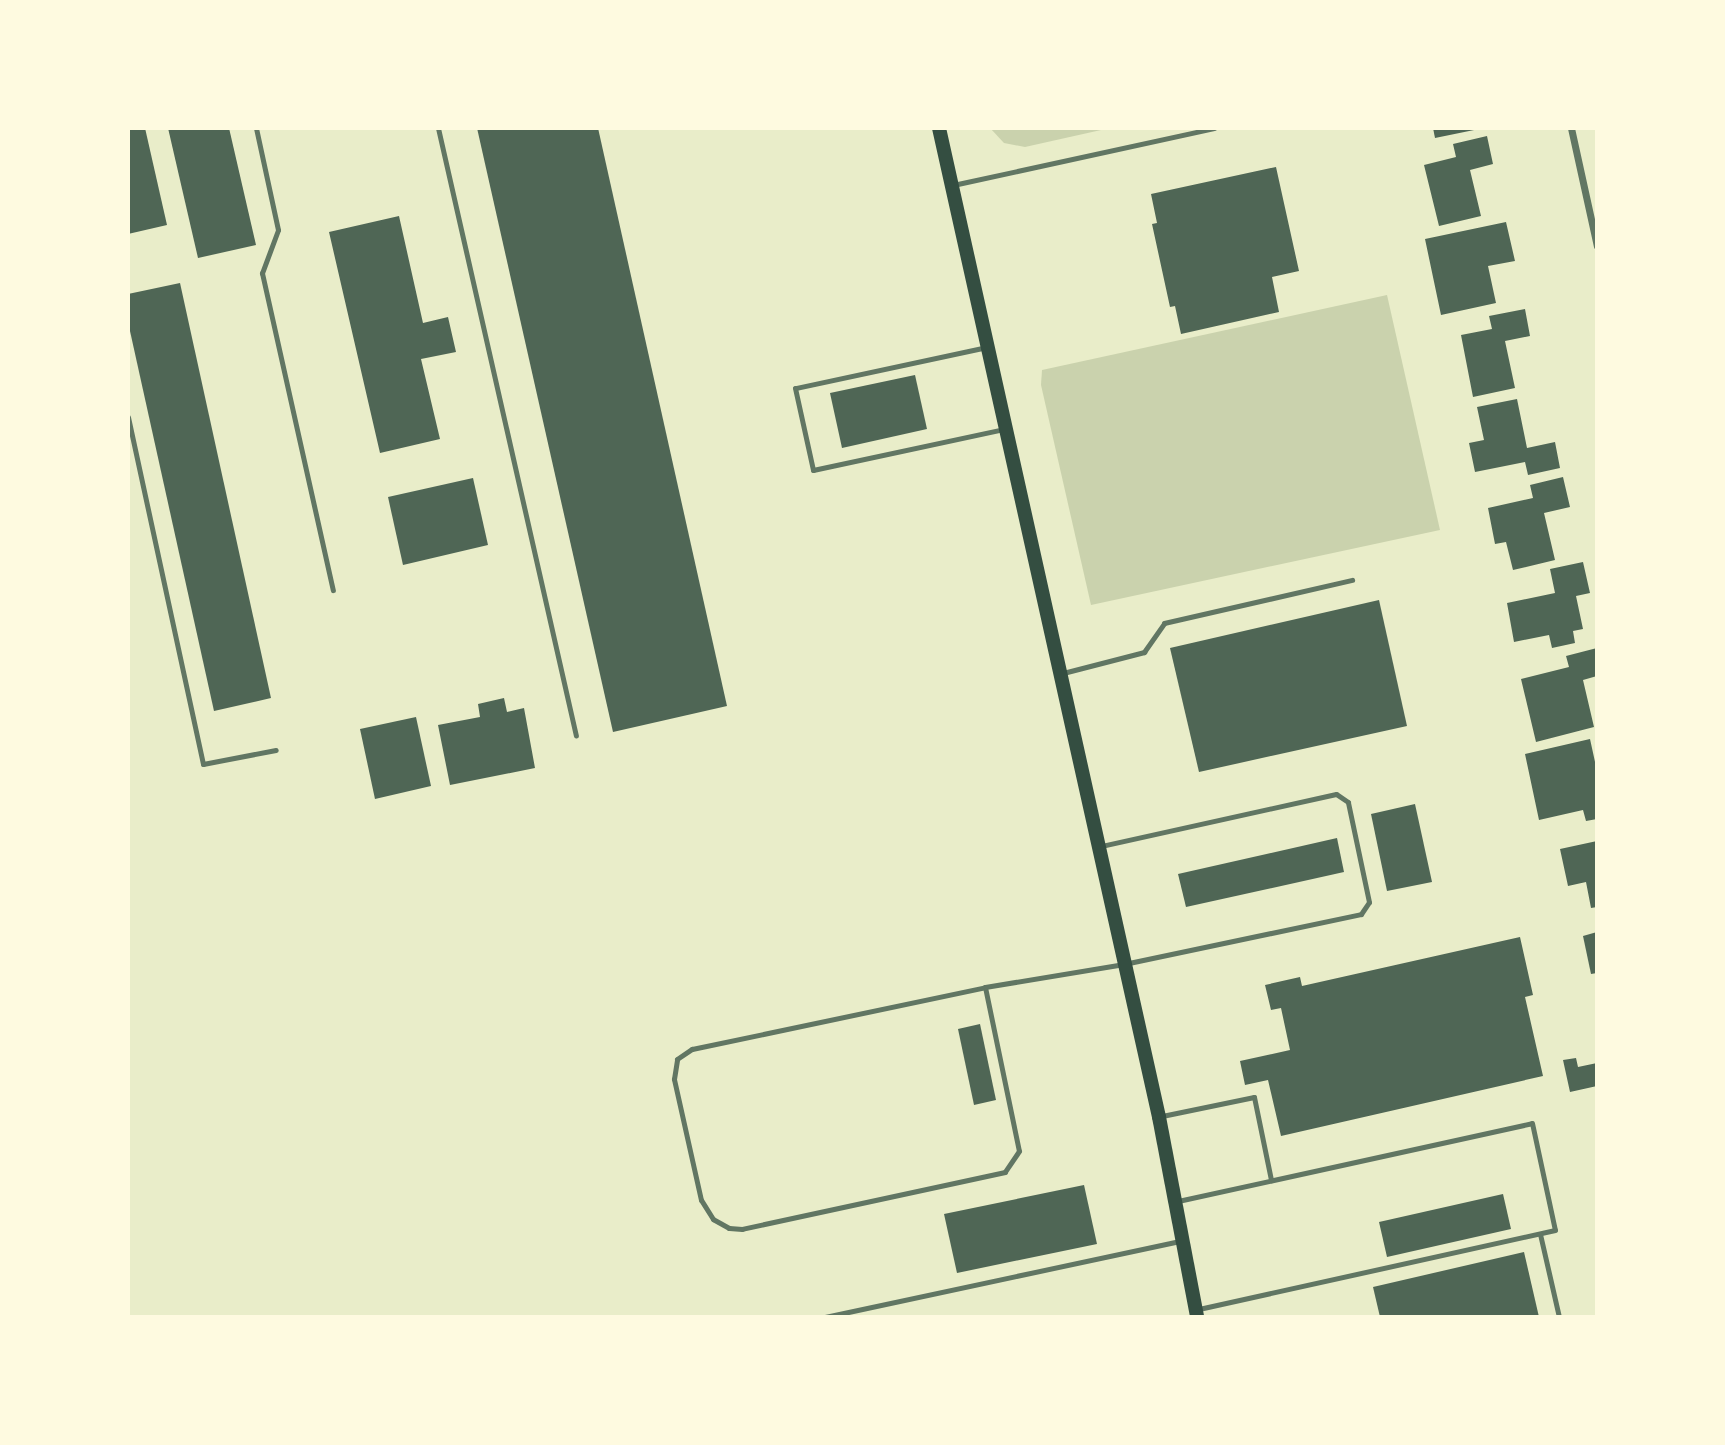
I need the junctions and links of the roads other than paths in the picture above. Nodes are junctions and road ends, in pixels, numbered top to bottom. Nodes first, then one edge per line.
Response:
1 (256, 128) edge
2 (438, 128) edge
3 (939, 128) edge
4 (1213, 128) edge
5 (1571, 128) edge
6 (951, 185) junction
7 (1597, 246) edge
8 (987, 347) junction
9 (128, 417) edge
10 (1005, 429) junction
11 (1352, 580) dead end
12 (333, 590) dead end
13 (1060, 673) junction
14 (576, 736) dead end
15 (276, 750) dead end
16 (1098, 847) junction
17 (1124, 964) junction
18 (985, 987) junction
19 (1159, 1117) junction
20 (1271, 1180) junction
21 (1175, 1201) junction
22 (1540, 1234) junction
23 (1183, 1241) junction
24 (1197, 1313) edge
25 (825, 1317) edge
26 (1559, 1317) edge

1 - 12 lane
2 - 14 lane
3 - 6 main road
4 - 6 lane
5 - 7 street
6 - 8 main road
8 - 10 main road
8 - 10 lane
9 - 15 lane
10 - 13 main road
11 - 13 lane
13 - 16 main road
16 - 17 main road
16 - 17 lane
17 - 18 lane
17 - 19 main road
18 - 18 lane
19 - 20 lane
19 - 21 main road
20 - 21 lane
20 - 22 lane
21 - 23 main road
22 - 24 lane
22 - 26 lane
23 - 24 main road
23 - 25 lane

